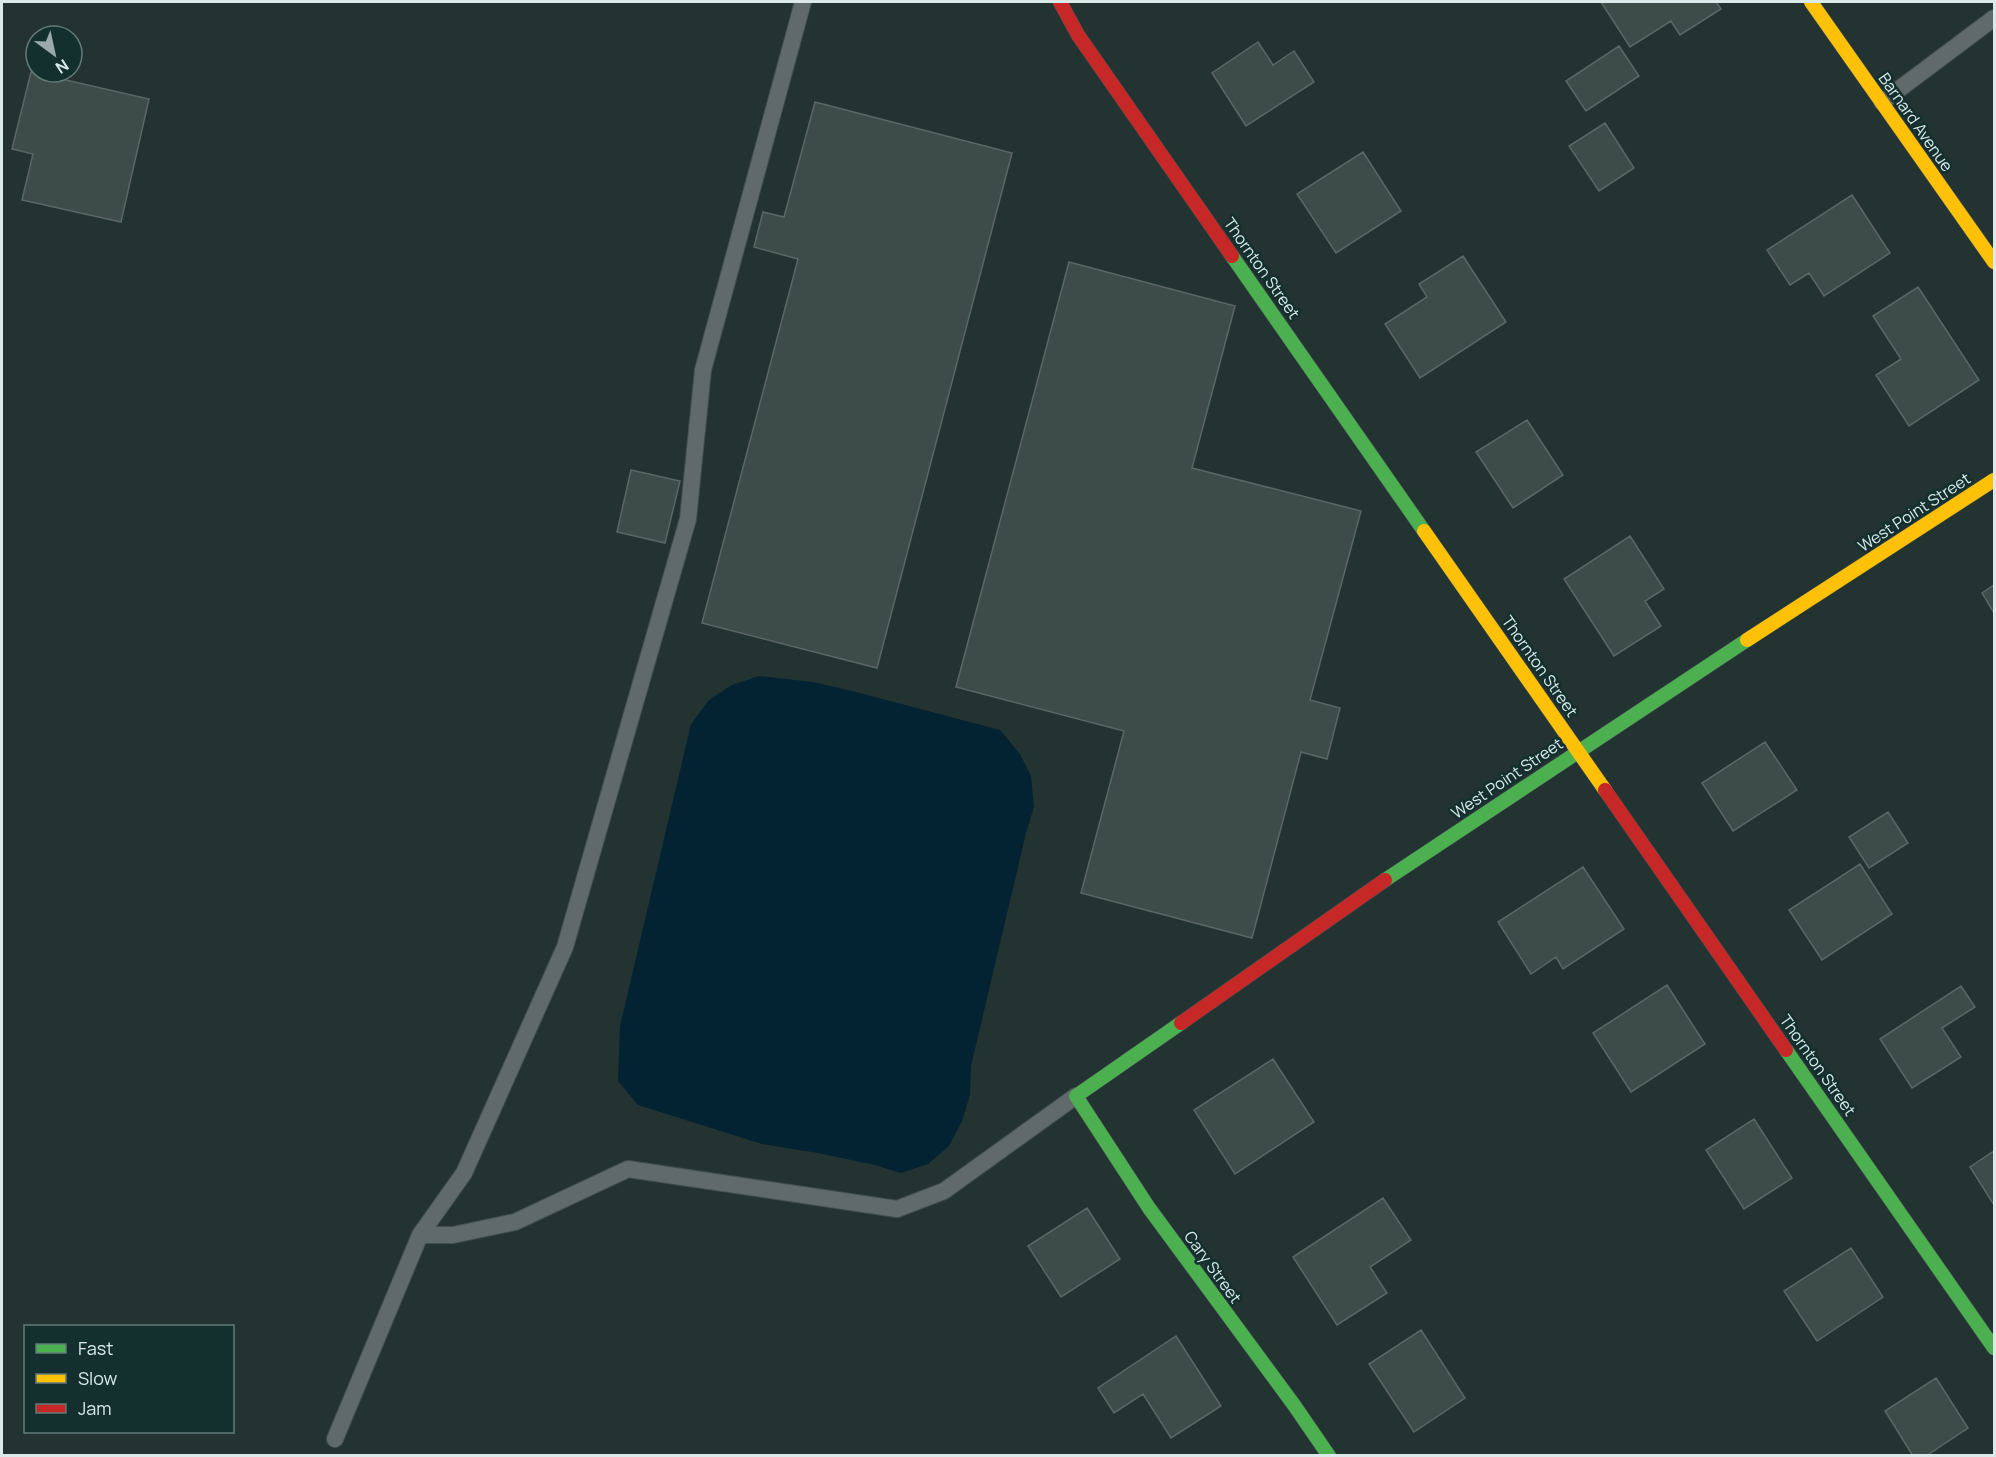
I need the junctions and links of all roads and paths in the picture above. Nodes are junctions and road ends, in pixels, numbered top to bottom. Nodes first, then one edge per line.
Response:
1 (803, 2) edge
2 (1060, 2) edge
3 (1811, 2) edge
4 (1995, 18) edge
5 (1882, 102) junction
6 (1995, 262) edge
7 (1995, 480) edge
8 (1579, 750) junction
9 (1076, 1095) junction
10 (420, 1234) junction
11 (1995, 1348) edge
12 (335, 1438) dead end
13 (1329, 1455) edge

1 - 10 lane
2 - 8 street, Thornton Street
3 - 5 street, Barnard Avenue
4 - 5 lane
5 - 6 street, Barnard Avenue
7 - 8 street, West Point Street
8 - 9 street, West Point Street
8 - 11 street, Thornton Street
9 - 10 lane
9 - 13 street, Cary Street
10 - 12 lane

